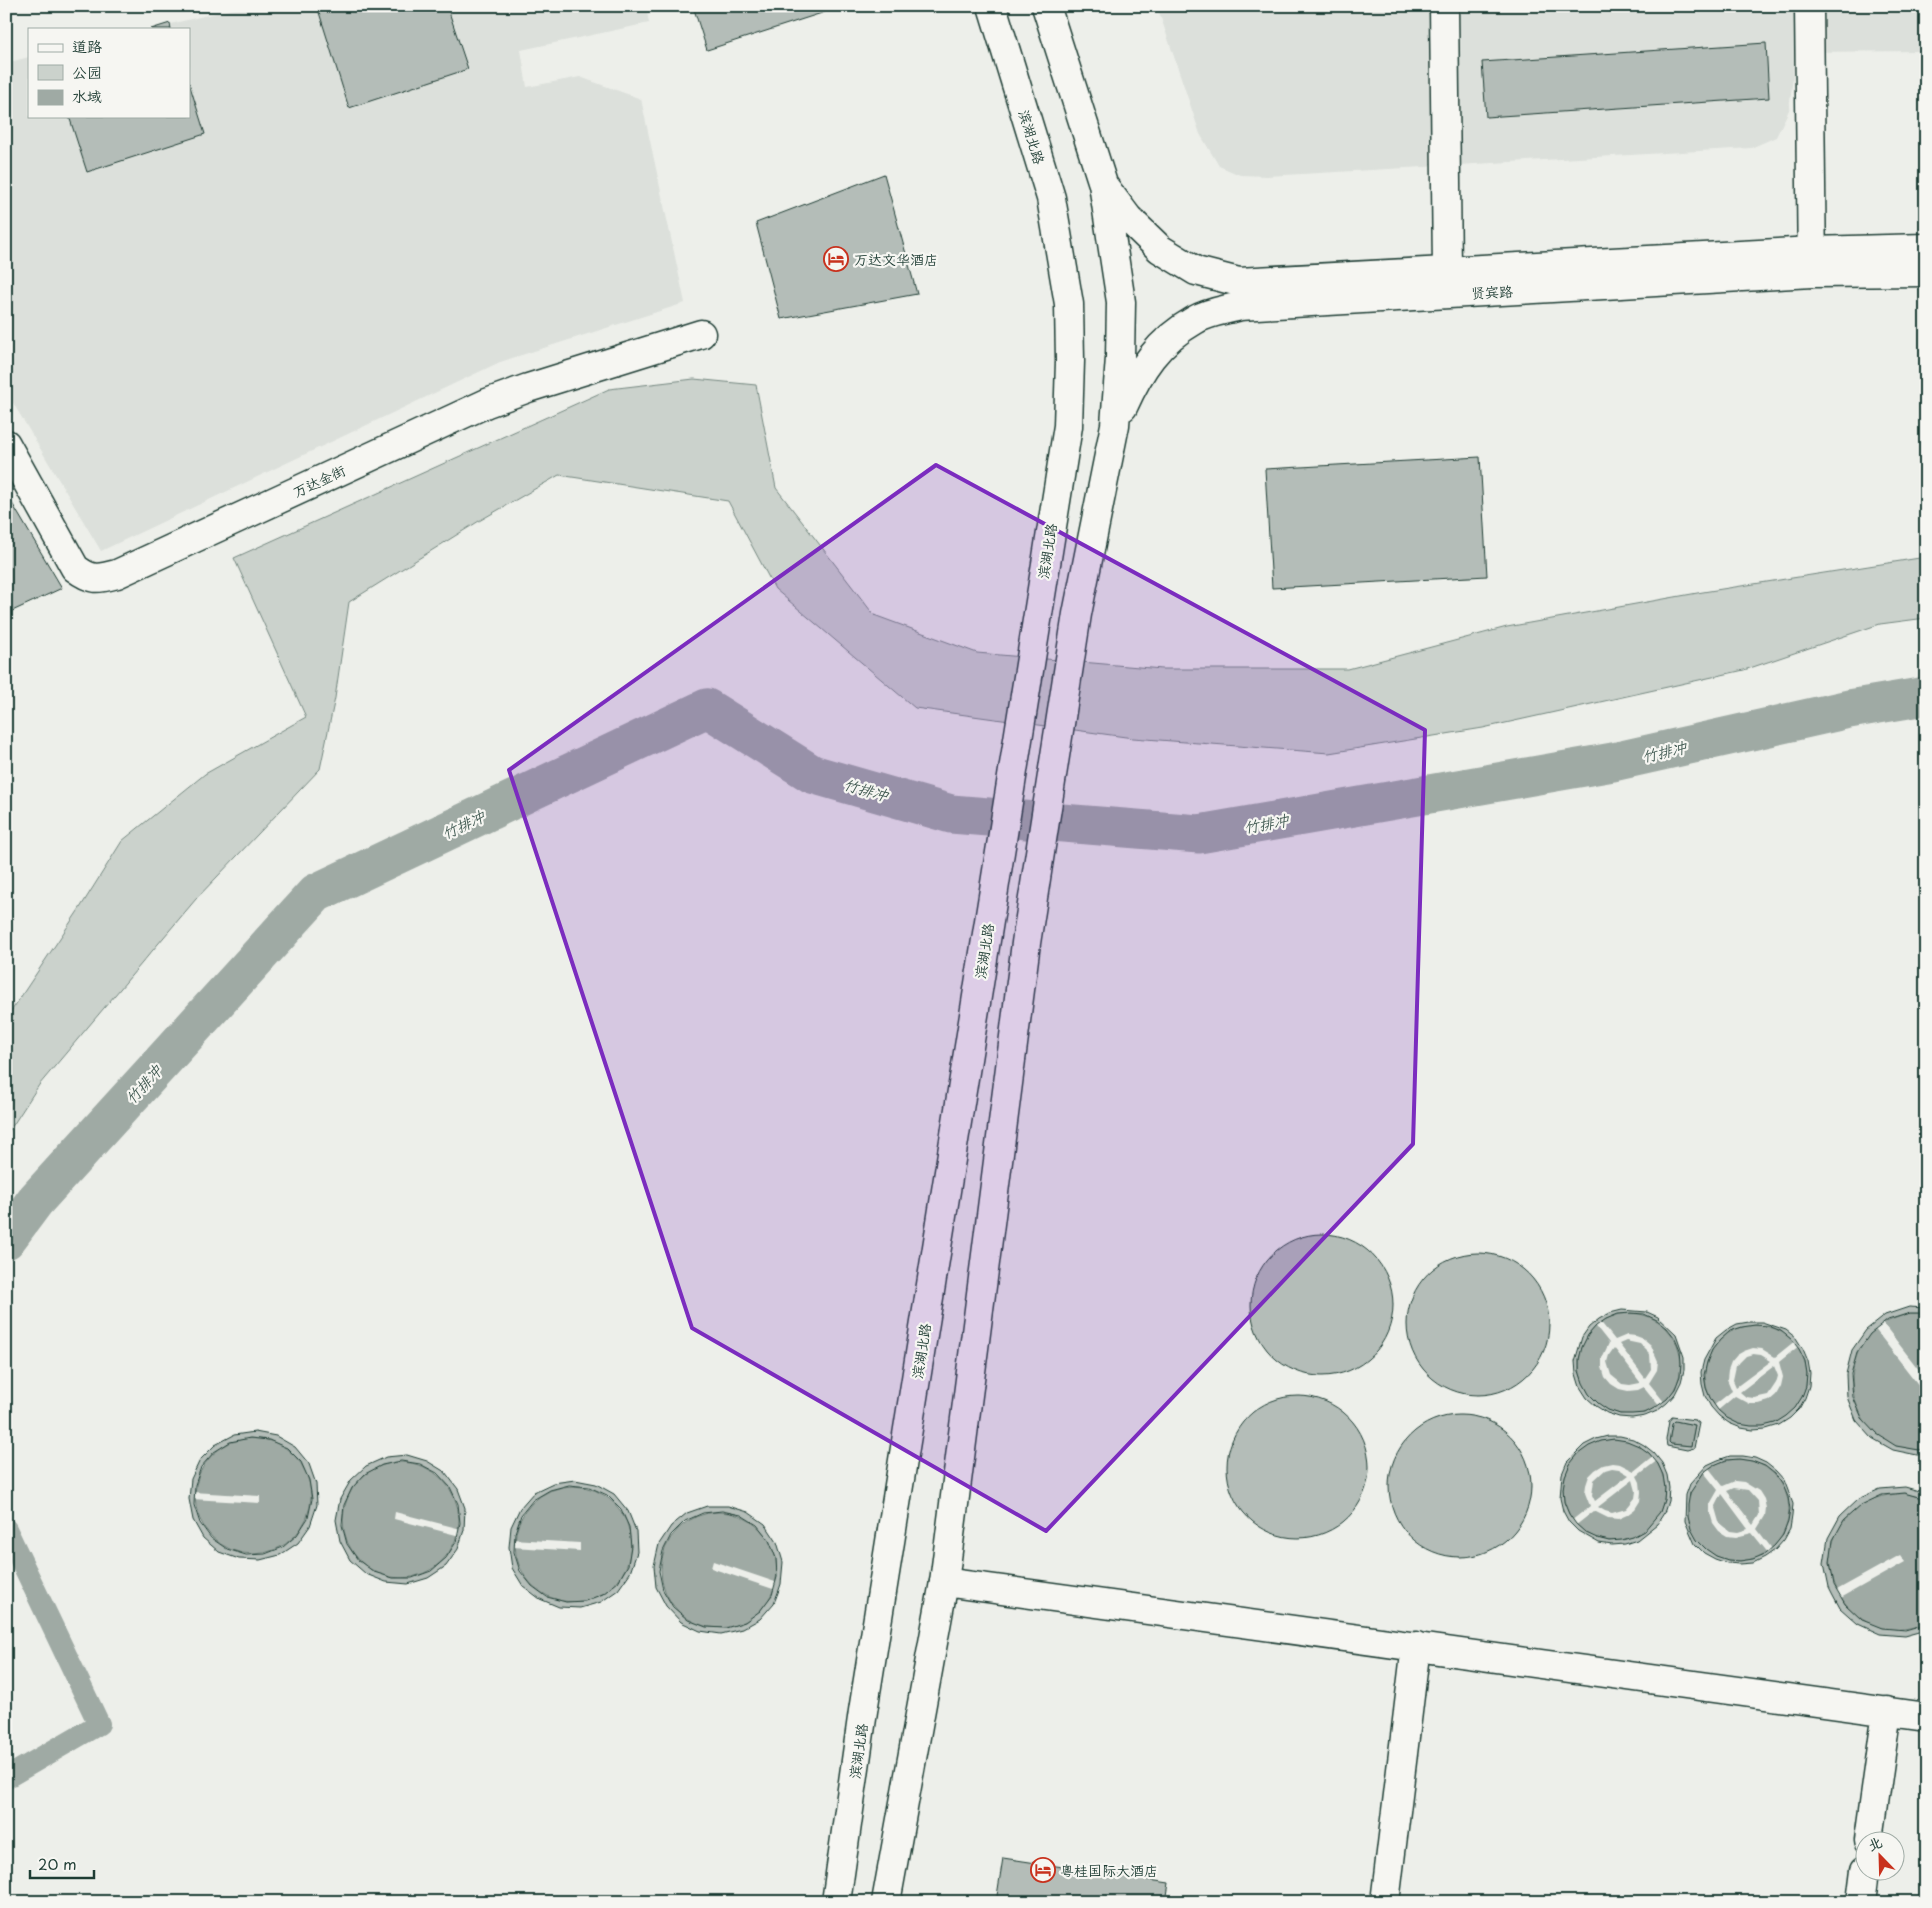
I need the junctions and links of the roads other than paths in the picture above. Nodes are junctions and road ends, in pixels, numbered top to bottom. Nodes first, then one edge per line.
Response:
1 (992, 6) edge
2 (1046, 6) edge
3 (1444, 6) edge
4 (1809, 6) edge
5 (1103, 184) junction
6 (1926, 248) edge
7 (1812, 262) junction
8 (1447, 270) junction
9 (1926, 272) edge
10 (700, 334) dead end
11 (1115, 424) junction
12 (6, 444) edge
13 (944, 1582) junction
14 (1416, 1646) junction
15 (1888, 1711) junction
16 (1926, 1717) edge
17 (1870, 1830) edge
18 (1864, 1880) edge
19 (836, 1902) edge
20 (886, 1902) edge
21 (1385, 1902) edge
22 (1861, 1902) edge

1 - 19 main road, 滨湖北路
2 - 5 main road
3 - 8 main road
4 - 7 main road
5 - 8 main road, 贤宾路
5 - 11 main road
6 - 7 main road, 贤宾路
7 - 8 main road, 贤宾路
7 - 9 main road, 贤宾路
7 - 11 main road, 贤宾路
10 - 12 main road, 万达金街
11 - 13 main road
13 - 14 main road
13 - 20 main road
14 - 15 main road
14 - 21 main road
15 - 16 main road
15 - 17 main road
18 - 22 main road

